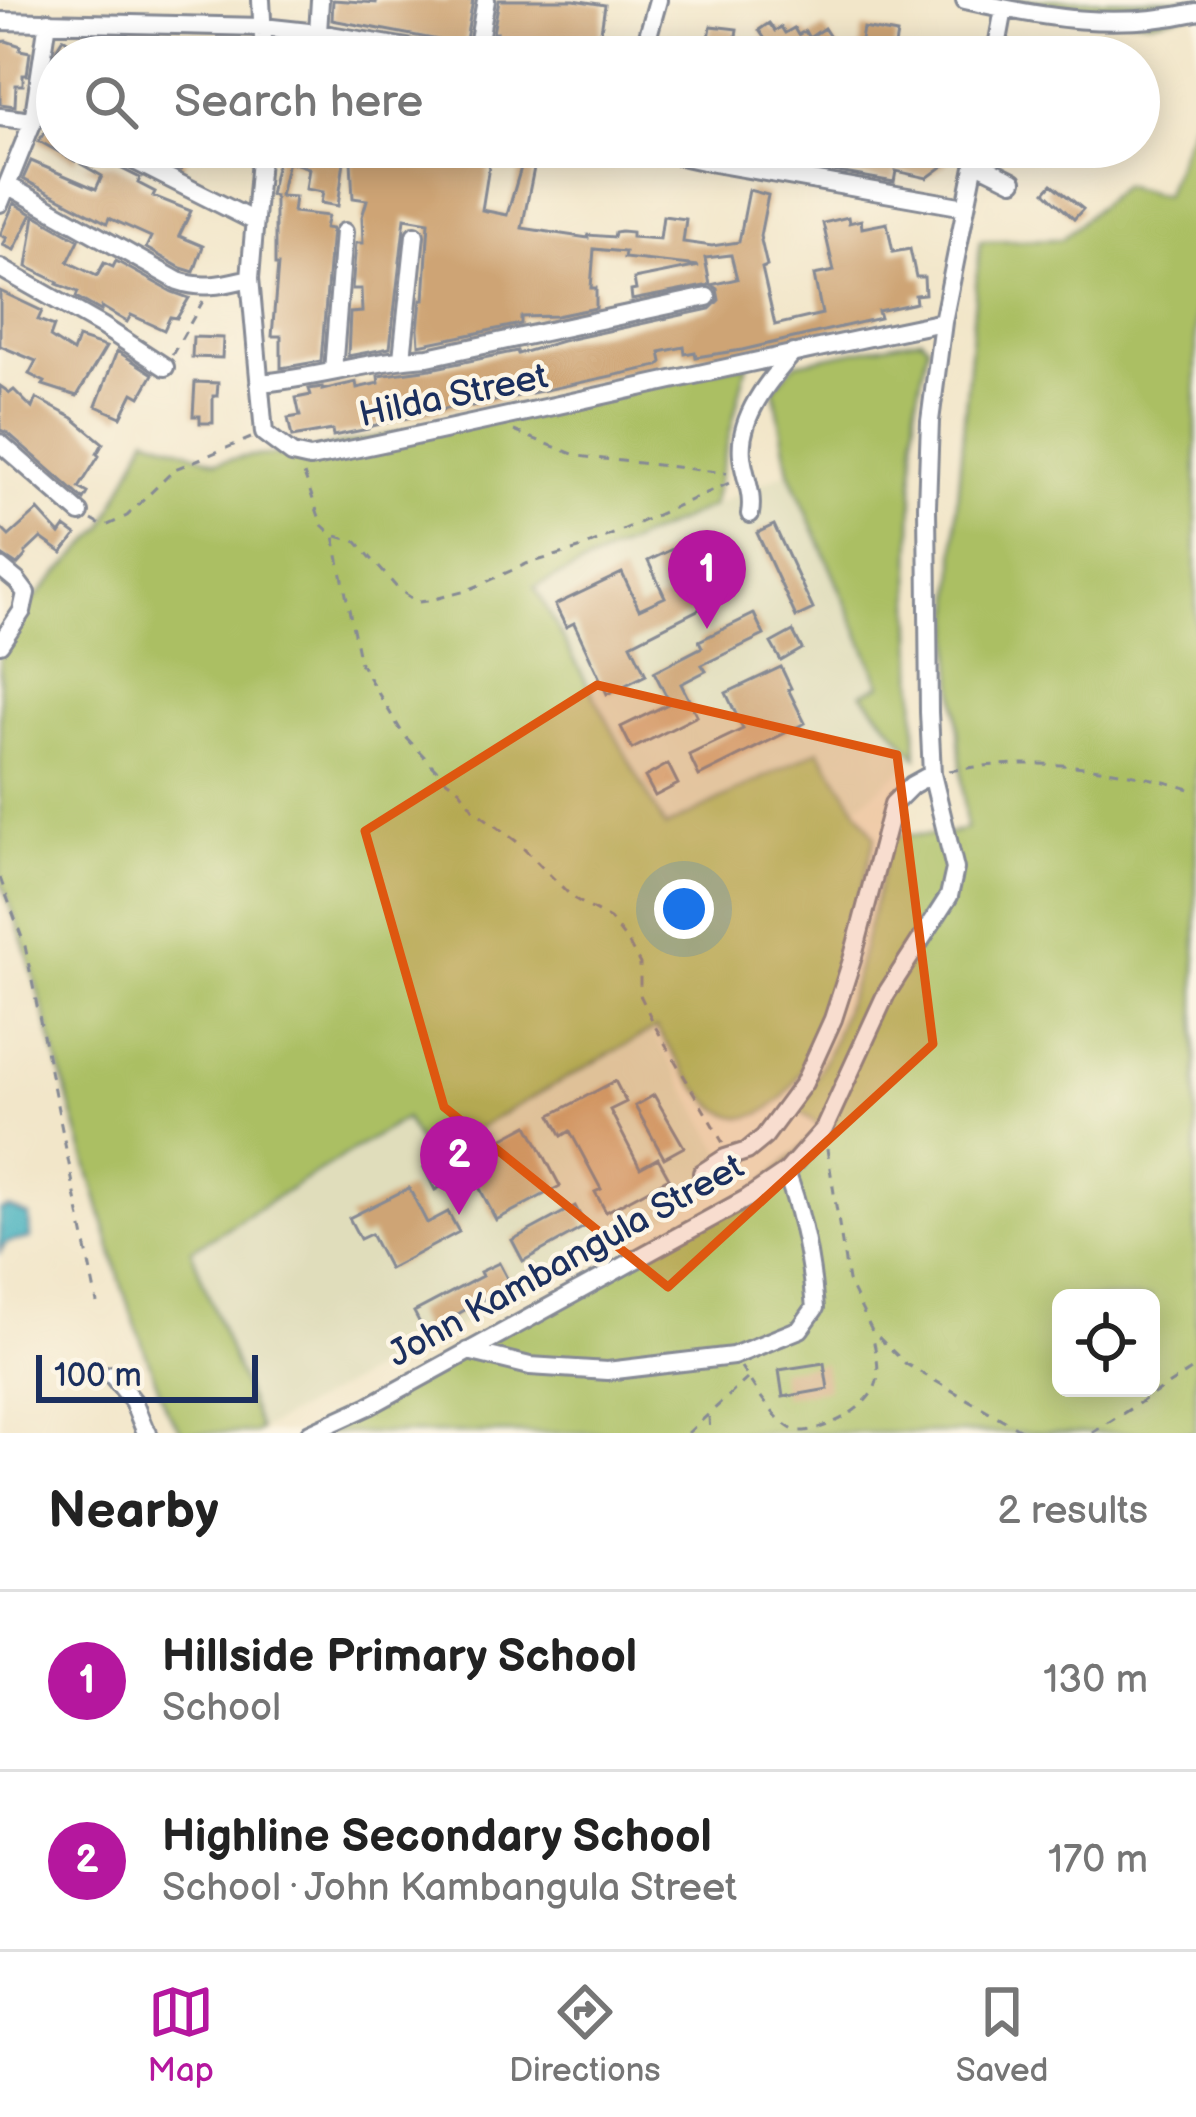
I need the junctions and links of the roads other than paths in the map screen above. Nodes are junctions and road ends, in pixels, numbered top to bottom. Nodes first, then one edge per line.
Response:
1 (261, 0) edge
2 (320, 0) edge
3 (486, 0) edge
4 (658, 0) edge
5 (964, 0) edge
6 (1004, 9) junction
7 (1196, 12) edge
8 (0, 21) edge
9 (48, 21) junction
10 (263, 27) junction
11 (318, 33) junction
12 (46, 36) edge
13 (264, 36) edge
14 (336, 36) edge
15 (480, 36) edge
16 (648, 36) edge
17 (999, 36) edge
18 (36, 101) edge
19 (34, 114) junction
20 (0, 117) edge
21 (149, 168) edge
22 (259, 168) edge
23 (743, 168) edge
24 (974, 168) edge
25 (996, 168) edge
26 (1013, 181) dead end
27 (4, 195) edge
28 (965, 207) junction
29 (254, 220) junction
30 (344, 232) dead end
31 (415, 235) dead end
32 (0, 268) edge
33 (250, 278) junction
34 (707, 297) dead end
35 (943, 322) junction
36 (794, 352) junction
37 (402, 358) junction
38 (165, 367) road end
39 (333, 371) junction
40 (259, 383) junction
41 (0, 443) edge
42 (80, 513) road end
43 (749, 514) dead end
44 (0, 567) edge
45 (0, 644) edge
46 (932, 774) junction
47 (786, 1172) junction
48 (702, 1173) dead end
49 (468, 1352) junction
50 (112, 1375) dead end
51 (148, 1433) edge
52 (310, 1433) edge

1 - 10 street
2 - 11 street
3 - 15 street
4 - 16 street
5 - 6 street
6 - 7 street
6 - 17 street
8 - 9 street
9 - 10 street
9 - 12 street
10 - 11 street
10 - 13 street
11 - 14 street
18 - 19 street
19 - 20 street
19 - 27 street
21 - 29 street
22 - 29 street
23 - 28 street
24 - 28 street, John Kambangula Street
25 - 26 street
27 - 33 street
28 - 35 street, John Kambangula Street
29 - 33 street
30 - 39 street
31 - 37 street
32 - 38 street
33 - 40 street
34 - 37 street
35 - 36 street, Hilda Street
35 - 46 street, John Kambangula Street
36 - 40 street, Hilda Street
36 - 43 street
37 - 39 street
39 - 40 street
41 - 42 street
44 - 45 street
46 - 47 street, John Kambangula Street
46 - 48 street
47 - 49 street, John Kambangula Street
47 - 49 street
49 - 52 street, John Kambangula Street
50 - 51 street

